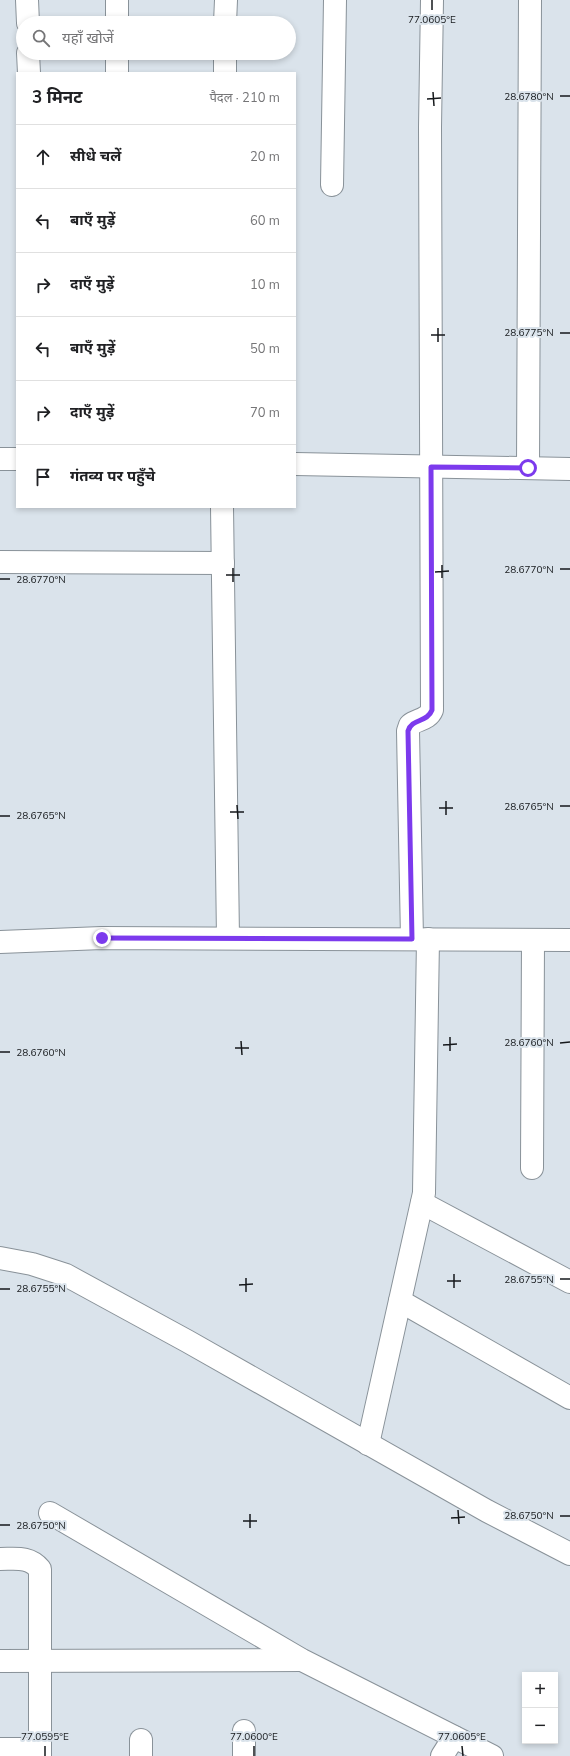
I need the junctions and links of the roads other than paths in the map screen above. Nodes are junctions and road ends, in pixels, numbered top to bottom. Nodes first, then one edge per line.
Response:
1 (28, 0) edge
2 (117, 0) edge
3 (226, 0) edge
4 (335, 0) edge
5 (432, 0) edge
6 (530, 0) edge
7 (28, 16) edge
8 (117, 16) edge
9 (225, 16) edge
10 (28, 60) edge
11 (117, 60) edge
12 (225, 60) edge
13 (29, 72) edge
14 (117, 72) edge
15 (225, 72) edge
16 (332, 185) dead end
17 (0, 459) edge
18 (16, 460) edge
19 (296, 464) edge
20 (431, 467) junction
21 (528, 468) junction
22 (570, 469) edge
23 (222, 508) edge
24 (0, 562) edge
25 (223, 564) junction
26 (228, 938) junction
27 (420, 939) junction
28 (533, 940) junction
29 (570, 940) edge
30 (0, 942) edge
31 (532, 1168) dead end
32 (422, 1203) junction
33 (0, 1258) edge
34 (570, 1282) edge
35 (400, 1301) junction
36 (570, 1398) edge
37 (368, 1444) junction
38 (50, 1513) dead end
39 (570, 1554) edge
40 (0, 1559) edge
41 (302, 1660) junction
42 (0, 1661) edge
43 (41, 1661) junction
44 (244, 1731) dead end
45 (454, 1737) junction
46 (0, 1749) edge
47 (40, 1752) edge
48 (244, 1756) edge
49 (442, 1756) edge
50 (492, 1756) edge

1 - 7 street
2 - 8 street
3 - 9 street
4 - 16 street
5 - 20 street
6 - 21 street
10 - 13 street
11 - 14 street
12 - 15 street
17 - 18 street
19 - 20 street
20 - 21 street
20 - 27 street
21 - 22 street
23 - 25 street
24 - 25 street
25 - 26 street
26 - 27 street
26 - 30 street
27 - 28 street
27 - 32 street
28 - 29 street
28 - 31 street
32 - 34 street
32 - 35 street
33 - 37 street
35 - 36 street
35 - 37 street
37 - 39 street
38 - 41 street
40 - 43 street
41 - 43 street
41 - 45 street
42 - 43 street
43 - 47 street
44 - 48 street
45 - 49 street
45 - 50 street
46 - 47 street

